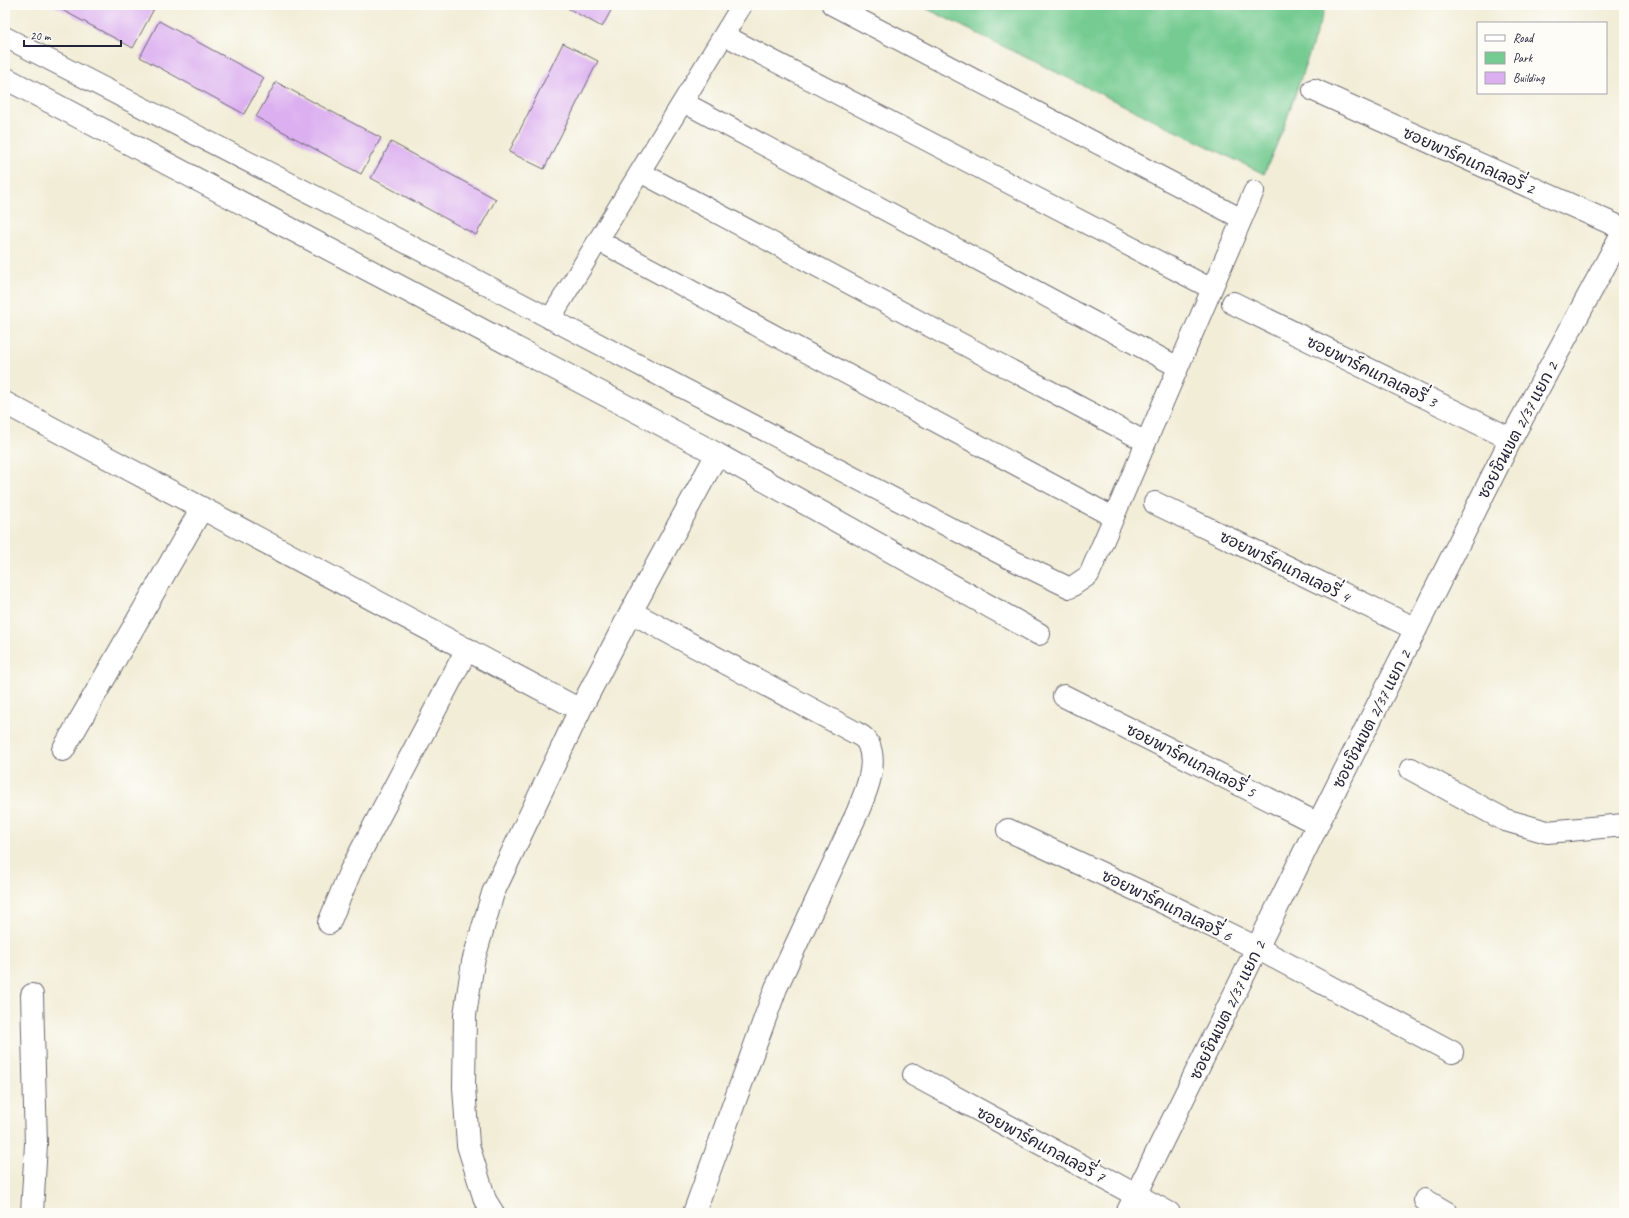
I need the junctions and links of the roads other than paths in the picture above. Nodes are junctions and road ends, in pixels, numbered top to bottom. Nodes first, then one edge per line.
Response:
1 (742, 5) edge
2 (832, 5) edge
3 (724, 35) junction
4 (5, 38) edge
5 (5, 78) edge
6 (1314, 90) dead end
7 (683, 102) junction
8 (640, 172) junction
9 (1254, 191) dead end
10 (1242, 219) junction
11 (1624, 230) edge
12 (599, 241) junction
13 (1212, 289) junction
14 (1233, 304) dead end
15 (550, 320) junction
16 (1178, 367) junction
17 (5, 403) edge
18 (1510, 440) junction
19 (1146, 442) junction
20 (717, 454) junction
21 (1155, 503) dead end
22 (202, 508) junction
23 (1113, 517) junction
24 (631, 612) junction
25 (1416, 629) junction
26 (1040, 634) dead end
27 (467, 649) junction
28 (1064, 696) dead end
29 (580, 710) junction
30 (63, 750) dead end
31 (1411, 769) dead end
32 (1318, 824) junction
33 (1624, 825) edge
34 (1008, 830) dead end
35 (329, 923) dead end
36 (1257, 948) junction
37 (32, 995) dead end
38 (1452, 1052) dead end
39 (914, 1075) dead end
40 (1425, 1200) dead end
41 (1132, 1204) edge
42 (32, 1213) edge
43 (493, 1213) edge
44 (694, 1213) edge
45 (1169, 1213) edge
46 (1447, 1213) edge

1 - 3 lane
2 - 10 lane
3 - 7 lane
3 - 13 lane
4 - 15 lane
5 - 20 street
6 - 11 street, ซอยพาร์คแกลเลอรี่ 2
7 - 8 lane
7 - 16 lane
8 - 12 lane
8 - 19 lane
9 - 10 lane
10 - 13 lane
11 - 18 street, ซอยชินเขต 2/37 แยก 2
12 - 15 lane
12 - 23 lane
13 - 16 lane
14 - 18 street, ซอยพาร์คแกลเลอรี่ 3
15 - 23 lane
16 - 19 lane
17 - 22 street
18 - 25 street, ซอยชินเขต 2/37 แยก 2
19 - 23 lane
20 - 24 street
20 - 26 street
21 - 25 street, ซอยพาร์คแกลเลอรี่ 4
22 - 27 street
22 - 30 street
24 - 29 street
24 - 44 street
25 - 32 street, ซอยชินเขต 2/37 แยก 2
27 - 29 street
27 - 35 street
28 - 32 street, ซอยพาร์คแกลเลอรี่ 5
29 - 43 street
31 - 33 street
32 - 36 street, ซอยชินเขต 2/37 แยก 2
34 - 36 street, ซอยพาร์คแกลเลอรี่ 6
36 - 38 street, ซอยพาร์คแกลเลอรี่ 6
36 - 41 street, ซอยชินเขต 2/37 แยก 2
37 - 42 street
39 - 41 street, ซอยพาร์คแกลเลอรี่ 7
40 - 46 street
41 - 45 street, ซอยพาร์คแกลเลอรี่ 7

